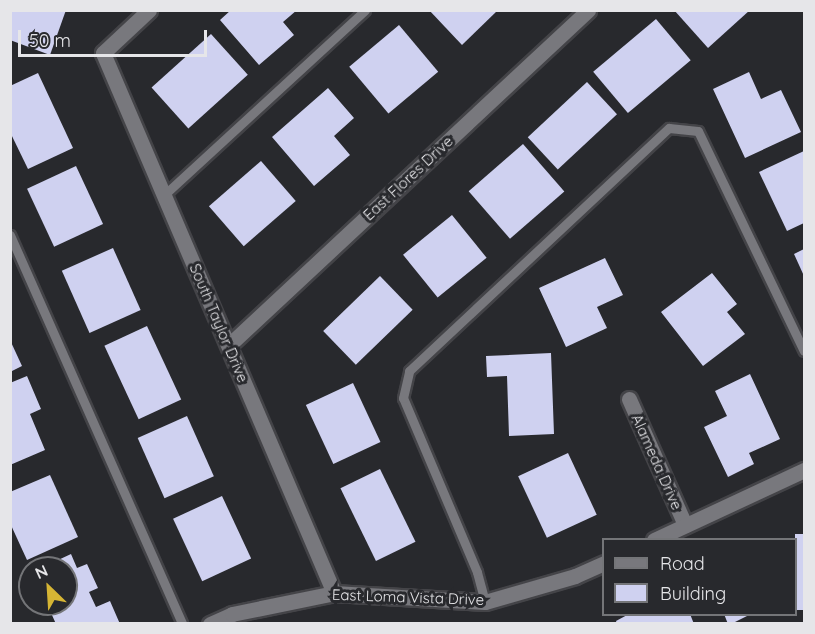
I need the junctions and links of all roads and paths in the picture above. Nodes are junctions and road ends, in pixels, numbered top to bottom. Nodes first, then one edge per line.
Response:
1 (149, 10) edge
2 (365, 10) edge
3 (588, 10) edge
4 (164, 195) junction
5 (10, 235) edge
6 (229, 345) junction
7 (804, 351) edge
8 (629, 399) dead end
9 (804, 470) edge
10 (685, 525) junction
11 (658, 538) edge
12 (602, 563) edge
13 (334, 593) junction
14 (484, 602) junction
15 (182, 624) edge
16 (210, 624) edge

1 - 4 street, South Taylor Drive
2 - 4 lane
3 - 6 street, East Flores Drive
4 - 6 street, South Taylor Drive
5 - 15 lane
6 - 13 street, South Taylor Drive
7 - 14 lane
8 - 10 street, Alameda Drive
9 - 10 street
10 - 11 street
12 - 14 street, East Loma Vista Drive
13 - 14 street, East Loma Vista Drive
13 - 16 street, East Loma Vista Drive

